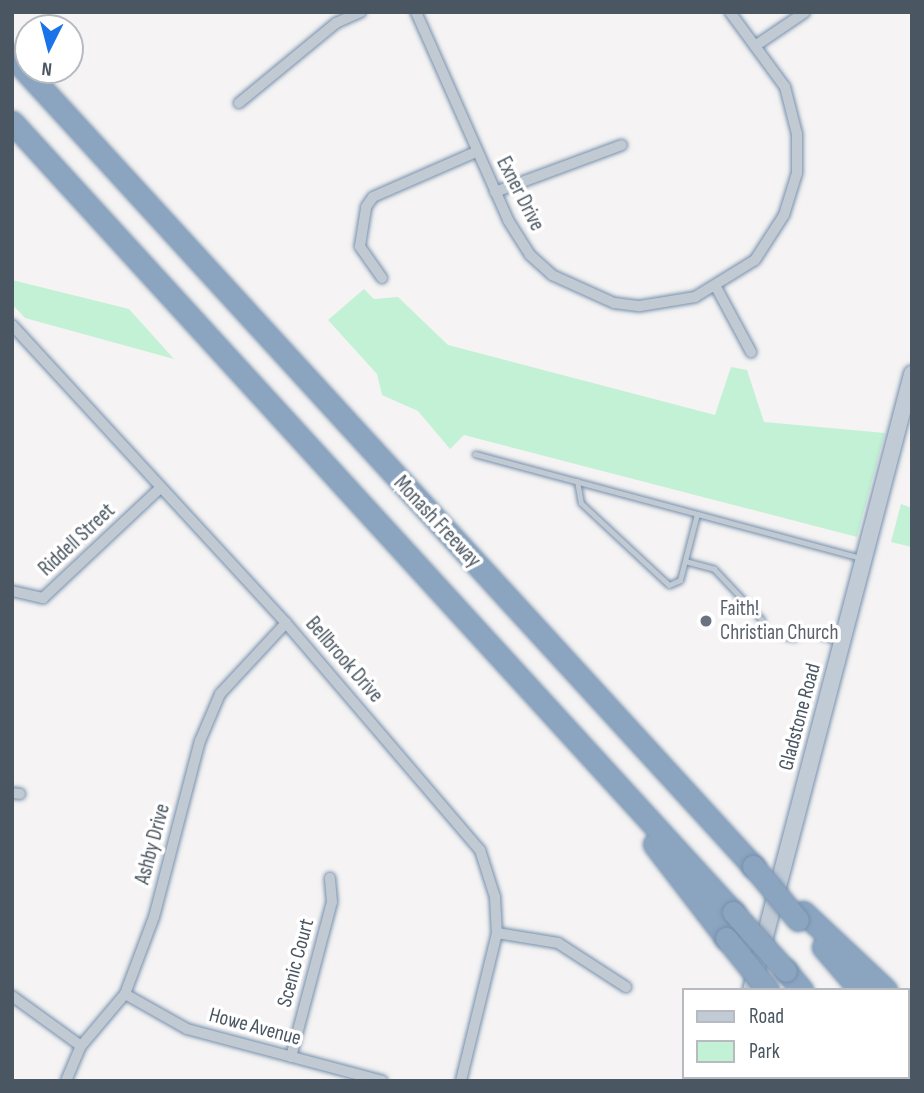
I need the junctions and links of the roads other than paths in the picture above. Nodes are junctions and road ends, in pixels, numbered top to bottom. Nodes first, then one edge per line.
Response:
1 (361, 12) edge
2 (416, 12) edge
3 (730, 12) edge
4 (805, 12) edge
5 (755, 46) junction
6 (12, 56) edge
7 (239, 103) dead end
8 (12, 122) edge
9 (622, 145) dead end
10 (477, 152) junction
11 (495, 192) junction
12 (382, 278) dead end
13 (716, 287) junction
14 (12, 326) edge
15 (751, 352) dead end
16 (912, 374) edge
17 (905, 428) edge
18 (475, 454) dead end
19 (577, 481) junction
20 (160, 488) junction
21 (697, 514) junction
22 (863, 558) junction
23 (685, 561) junction
24 (12, 590) edge
25 (762, 620) dead end
26 (286, 623) junction
27 (775, 632) dead end
28 (842, 642) junction
29 (592, 761) junction
30 (330, 878) dead end
31 (801, 916) junction
32 (497, 933) junction
33 (625, 987) dead end
34 (752, 988) edge
35 (766, 988) edge
36 (800, 988) edge
37 (858, 988) edge
38 (884, 988) edge
39 (125, 994) junction
40 (12, 996) edge
41 (80, 1046) junction
42 (291, 1057) junction
43 (65, 1081) edge
44 (382, 1081) edge
45 (461, 1081) edge

1 - 7 street
2 - 10 street, Exner Drive
3 - 5 street, Exner Drive
4 - 5 street
5 - 13 street, Exner Drive
6 - 31 highway, Monash Freeway, bridge
8 - 29 highway
9 - 11 street
10 - 11 street, Exner Drive
10 - 12 street
11 - 13 street, Exner Drive
13 - 15 street
14 - 20 street, Bellbrook Drive
16 - 17 main road, Gladstone Road
17 - 22 main road, Gladstone Road
18 - 19 lane
19 - 21 lane
19 - 23 lane
20 - 24 street, Riddell Street
20 - 26 street, Bellbrook Drive
21 - 22 lane
21 - 23 lane
22 - 28 main road, Gladstone Road
23 - 25 lane
26 - 32 street, Bellbrook Drive
26 - 39 street, Ashby Drive
27 - 28 lane
28 - 34 main road, Gladstone Road
29 - 35 highway, bridge
29 - 36 highway, bridge
30 - 42 street, Scenic Court
31 - 37 highway
31 - 38 highway
32 - 33 street
32 - 45 street, Bellbrook Drive
39 - 41 street, Ashby Drive
39 - 42 street, Howe Avenue
40 - 41 street
41 - 43 street, Ashby Drive
42 - 44 street, Howe Avenue

